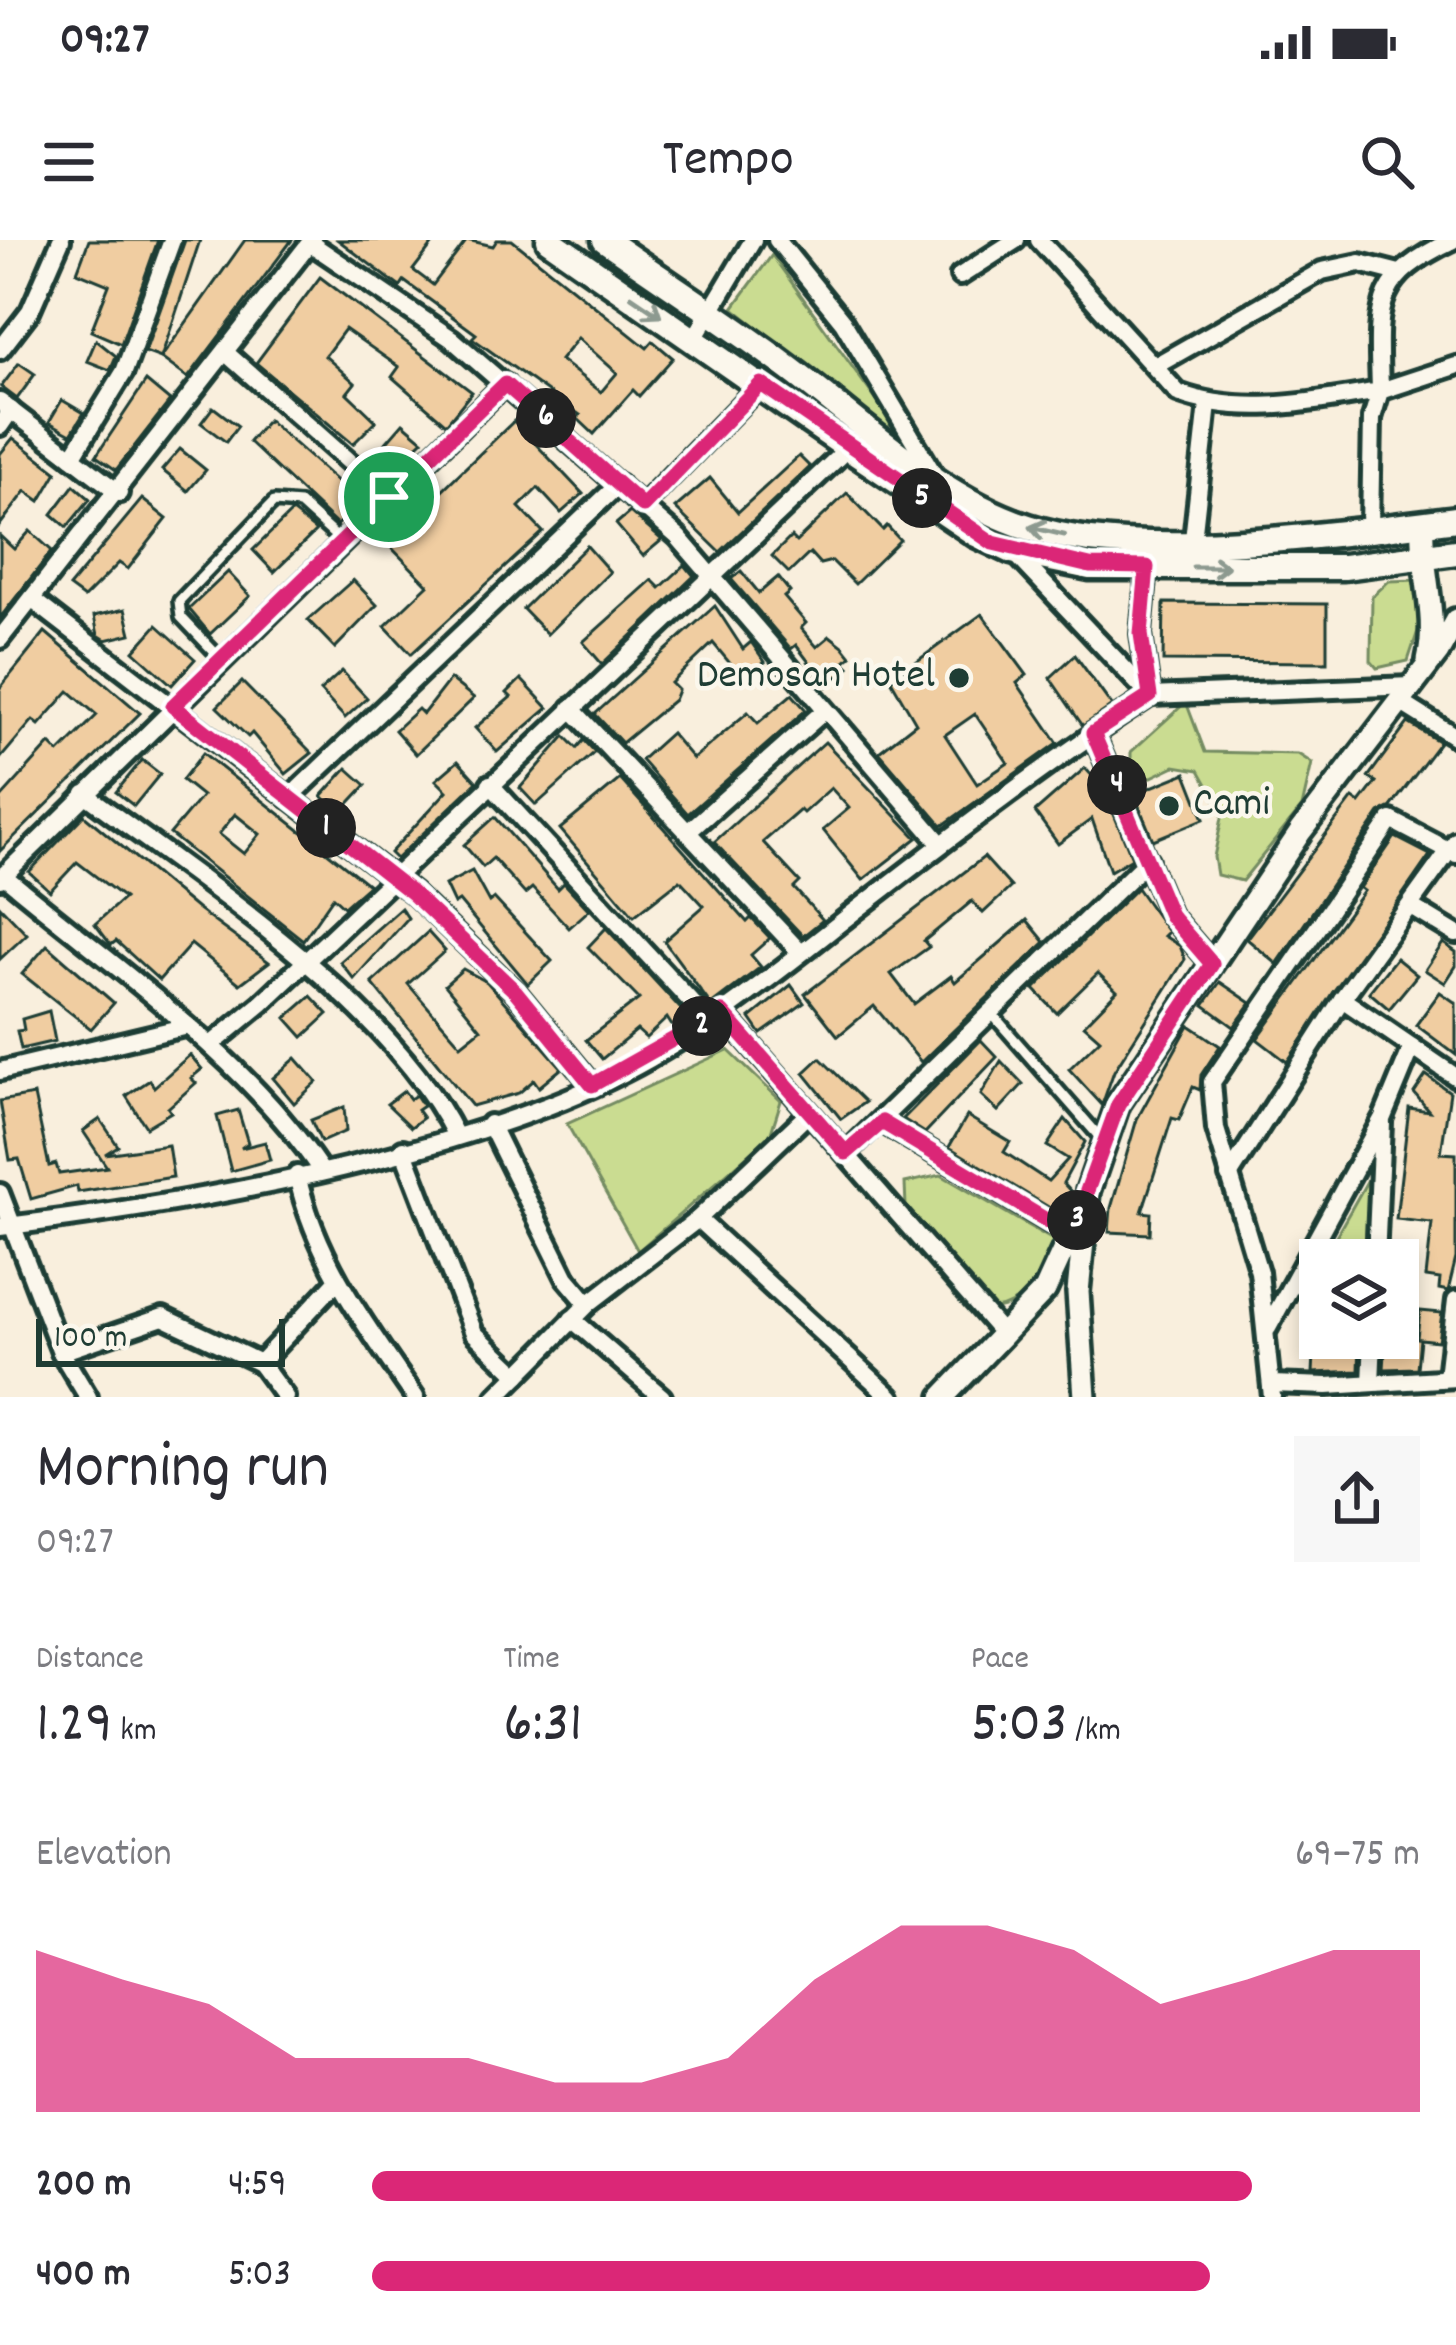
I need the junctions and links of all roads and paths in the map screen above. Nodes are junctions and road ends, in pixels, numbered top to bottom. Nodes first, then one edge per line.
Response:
1 (61, 240) edge
2 (172, 240) edge
3 (549, 240) edge
4 (605, 240) edge
5 (753, 240) edge
6 (777, 240) edge
7 (1016, 240) edge
8 (1039, 240) edge
9 (1453, 240) edge
10 (311, 242) edge
11 (1399, 273) junction
12 (960, 276) dead end
13 (708, 312) junction
14 (694, 339) junction
15 (0, 350) edge
16 (226, 353) junction
17 (1456, 365) edge
18 (1155, 366) junction
19 (505, 384) junction
20 (761, 384) junction
21 (1380, 391) junction
22 (1208, 404) junction
23 (4, 413) edge
24 (848, 448) junction
25 (72, 457) junction
26 (938, 481) junction
27 (619, 484) junction
28 (119, 493) junction
29 (389, 497) junction
30 (643, 506) junction
31 (1456, 519) edge
32 (1423, 523) junction
33 (1370, 528) junction
34 (1192, 540) junction
35 (342, 542) junction
36 (1012, 550) junction
37 (1456, 552) edge
38 (1420, 558) junction
39 (1147, 567) junction
40 (712, 577) junction
41 (34, 601) junction
42 (1456, 620) edge
43 (0, 639) edge
44 (1440, 656) edge
45 (221, 659) junction
46 (1406, 694) junction
47 (1150, 696) junction
48 (173, 706) junction
49 (571, 708) junction
50 (823, 712) junction
51 (1093, 733) junction
52 (1456, 737) edge
53 (490, 784) junction
54 (85, 794) junction
55 (289, 798) junction
56 (689, 831) junction
57 (941, 844) junction
58 (1454, 849) edge
59 (1148, 860) junction
60 (2, 877) edge
61 (390, 879) junction
62 (1409, 906) junction
63 (1456, 934) edge
64 (800, 953) junction
65 (303, 963) junction
66 (1212, 964) junction
67 (1342, 999) junction
68 (993, 1015) junction
69 (716, 1017) junction
70 (184, 1027) junction
71 (211, 1045) junction
72 (1412, 1047) junction
73 (0, 1071) edge
74 (1456, 1077) edge
75 (592, 1085) junction
76 (808, 1114) junction
77 (1383, 1117) junction
78 (882, 1122) junction
79 (490, 1124) junction
80 (456, 1136) junction
81 (1105, 1142) junction
82 (403, 1150) junction
83 (846, 1153) junction
84 (320, 1169) junction
85 (297, 1174) junction
86 (1229, 1176) junction
87 (1088, 1191) junction
88 (0, 1193) edge
89 (698, 1219) junction
90 (6, 1227) edge
91 (1071, 1235) junction
92 (1377, 1239) edge
93 (336, 1282) junction
94 (1456, 1300) edge
95 (588, 1304) junction
96 (572, 1319) junction
97 (1268, 1328) junction
98 (1002, 1333) junction
99 (61, 1352) junction
100 (1372, 1359) edge
101 (260, 1363) junction
102 (518, 1375) junction
103 (1451, 1377) edge
104 (1371, 1383) junction
105 (1272, 1390) edge
106 (88, 1397) edge
107 (285, 1397) edge
108 (415, 1397) edge
109 (496, 1397) edge
110 (662, 1397) edge
111 (891, 1397) edge
112 (943, 1397) edge
113 (1085, 1397) edge

1 - 15 street
2 - 25 street
3 -> 14 main road
4 - 13 main road
5 - 13 street
6 - 26 street
7 - 12 street
8 - 18 street
9 - 11 street
10 - 16 street
10 - 19 street
11 - 18 street
11 - 21 street
13 - 14 street
13 - 26 main road
14 - 20 main road
16 - 28 street
16 - 29 street
17 - 21 street
18 - 22 street
19 - 27 street
19 - 29 street
20 - 24 main road
20 - 30 street
21 - 22 street
21 - 33 street
22 - 34 street
23 - 25 street
24 - 36 main road
24 - 40 street
25 - 28 street
34 -> 26 main road
27 - 30 street
27 - 55 street
28 - 41 street
29 - 35 street
30 - 40 street
31 - 32 main road
32 - 33 main road
32 - 38 street
33 - 34 main road
35 - 45 street
35 - 45 lane
36 - 39 main road
36 - 47 street
37 - 38 main road
39 -> 38 main road
38 - 44 street
39 - 47 street
40 - 49 street
40 - 50 street
41 - 43 street
41 - 48 street
42 - 44 street
44 - 46 street
45 - 48 street
46 - 47 street
46 - 52 street
46 - 66 street
47 - 51 street
48 - 54 street
48 - 55 street
49 - 53 street
49 - 56 street
50 - 56 street
50 - 57 street
51 - 57 street
51 - 59 street
53 - 61 street
53 - 69 street
54 - 60 street
54 - 65 street
55 - 61 street
56 - 64 street
57 - 64 street
58 - 62 street
58 - 86 street
59 - 66 street
59 - 68 street
60 - 70 street
61 - 65 street
61 - 75 street
62 - 63 street
62 - 67 street
64 - 69 street
65 - 71 street
65 - 80 street
66 - 81 street
67 - 72 street
67 - 86 street
68 - 78 street
68 - 81 lane
69 - 75 street
69 - 76 street
70 - 71 street
70 - 73 street
71 - 84 street
72 - 74 street
72 - 77 street
75 - 79 street
76 - 83 street
76 - 89 street
77 - 92 street
77 - 97 street
78 - 83 street
78 - 91 street
79 - 80 street
79 - 95 street
80 - 82 street
81 - 87 street
82 - 84 street
82 - 102 street
83 - 98 street
84 - 85 street
85 - 90 street
85 - 93 street
86 - 97 street
87 - 91 street
87 - 113 street
88 - 90 street
89 - 95 street
89 - 111 street
90 - 99 street
91 - 98 street
93 - 101 street
93 - 108 street
94 - 103 street
95 - 96 street
96 - 102 street
96 - 110 street
97 - 105 street
98 - 112 street
99 - 101 street
99 - 106 street
100 - 104 street
101 - 107 street
102 - 109 street
103 - 104 street
104 - 105 street

